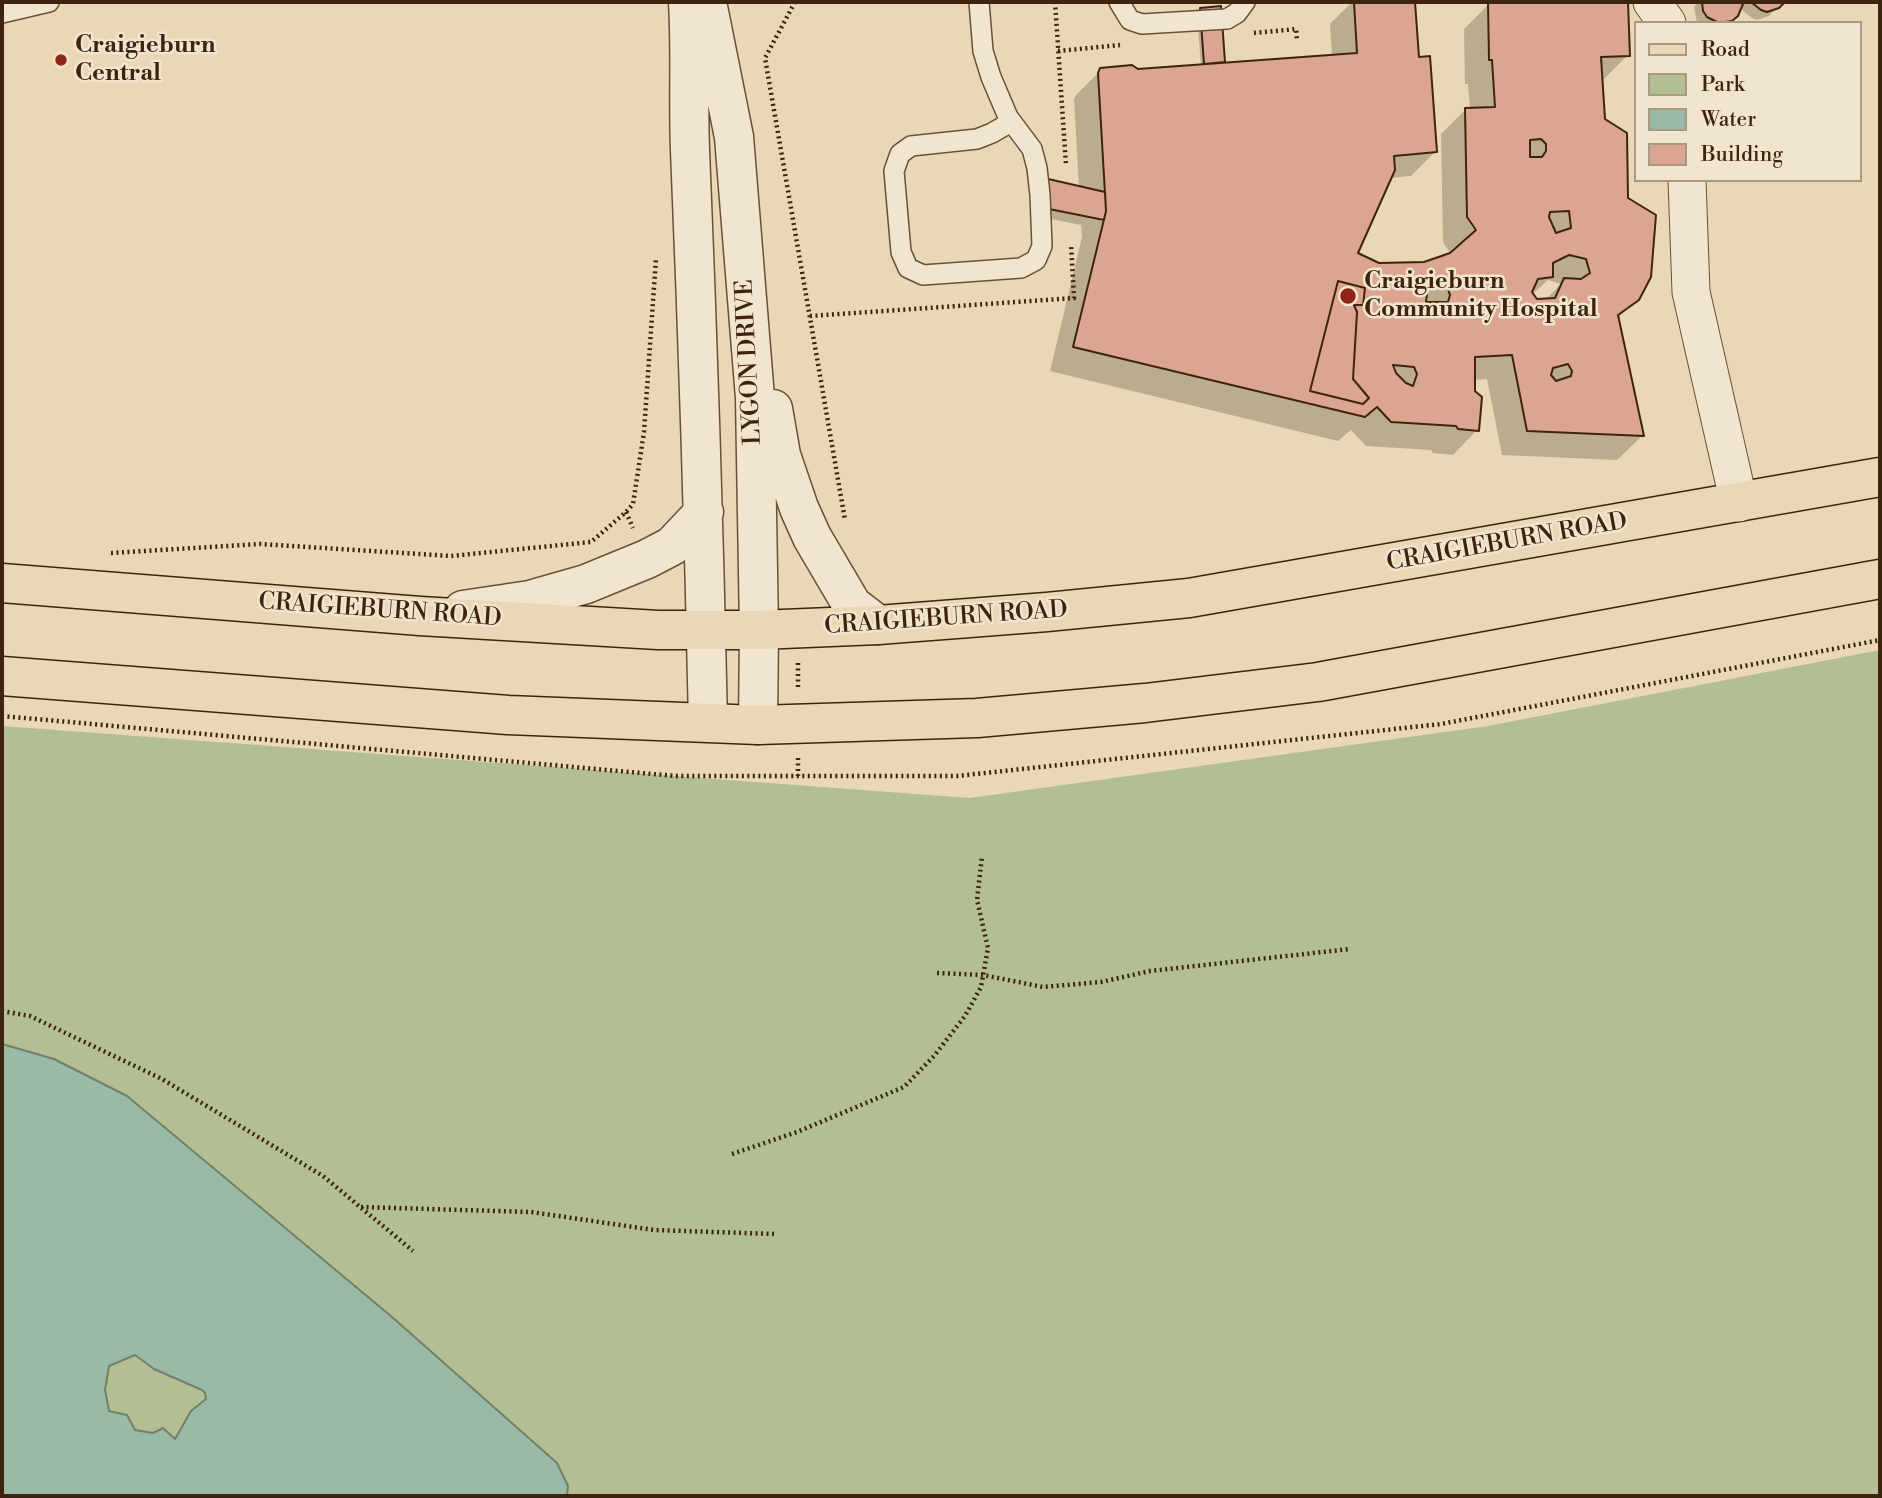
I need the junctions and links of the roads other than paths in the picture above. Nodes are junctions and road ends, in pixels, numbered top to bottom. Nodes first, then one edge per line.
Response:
1 (49, 2) edge
2 (688, 2) edge
3 (707, 2) edge
4 (979, 2) edge
5 (1119, 2) edge
6 (1245, 2) edge
7 (1652, 2) edge
8 (2, 13) edge
9 (1666, 21) edge
10 (1011, 121) junction
11 (734, 137) junction
12 (1687, 182) edge
13 (1880, 477) edge
14 (1739, 503) junction
15 (704, 512) junction
16 (1880, 579) edge
17 (2, 583) edge
18 (420, 615) junction
19 (878, 625) junction
20 (706, 630) junction
21 (759, 630) junction
22 (2, 676) edge
23 (708, 722) junction
24 (758, 725) junction

1 - 8 lane
2 - 15 street, LYGON DRIVE
3 - 11 street, LYGON DRIVE
4 - 10 lane
5 - 6 lane
7 - 9 street
10 - 10 lane
11 - 19 street
11 - 21 street, LYGON DRIVE
12 - 14 street
13 - 14 main road, CRAIGIEBURN ROAD
14 - 19 main road, CRAIGIEBURN ROAD
15 - 18 street
15 - 20 street, LYGON DRIVE
16 - 24 main road
17 - 18 main road, CRAIGIEBURN ROAD
18 - 20 main road, CRAIGIEBURN ROAD
19 - 21 main road, CRAIGIEBURN ROAD
20 - 21 main road, CRAIGIEBURN ROAD
20 - 23 street, LYGON DRIVE
21 - 24 street, LYGON DRIVE
22 - 23 main road
23 - 24 main road

